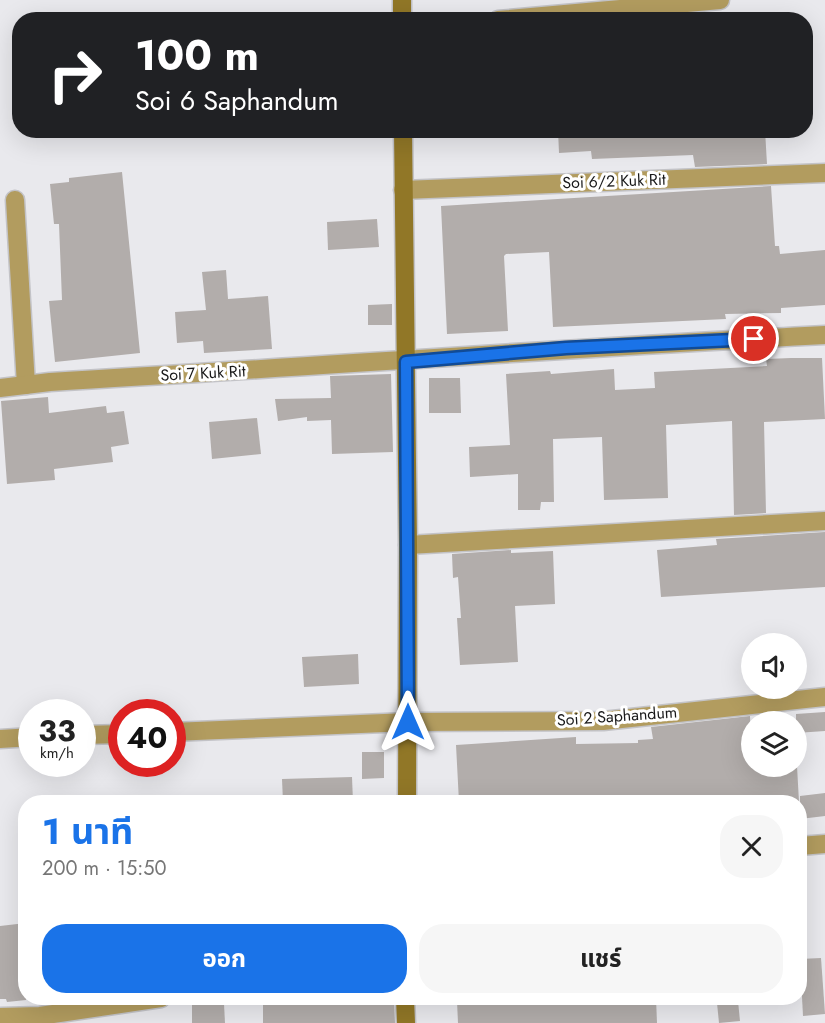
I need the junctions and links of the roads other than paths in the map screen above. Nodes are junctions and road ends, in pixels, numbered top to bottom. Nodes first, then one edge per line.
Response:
1 (720, 0) edge
2 (587, 12) edge
3 (403, 138) edge
4 (825, 173) edge
5 (403, 189) junction
6 (15, 200) dead end
7 (825, 336) edge
8 (406, 362) junction
9 (26, 385) junction
10 (0, 388) edge
11 (825, 521) edge
12 (408, 545) junction
13 (825, 697) edge
14 (408, 722) junction
15 (186, 731) edge
16 (18, 738) edge
17 (0, 739) edge
18 (407, 795) edge
19 (825, 844) edge
20 (807, 845) edge
21 (114, 1005) edge
22 (405, 1005) edge
23 (0, 1017) edge
24 (406, 1023) edge

1 - 2 street
3 - 5 street
4 - 5 street, Soi 6/2 Kuk Rit
5 - 8 street
6 - 9 street
7 - 8 street, Soi 7 Kuk Rit
8 - 9 street, Soi 7 Kuk Rit
8 - 12 street
9 - 10 street, Soi 7 Kuk Rit
11 - 12 street
12 - 14 street
13 - 14 street, Soi 2 Saphandum
14 - 15 street, Soi 2 Saphandum
14 - 18 street
16 - 17 street
19 - 20 street
21 - 23 street
22 - 24 street

